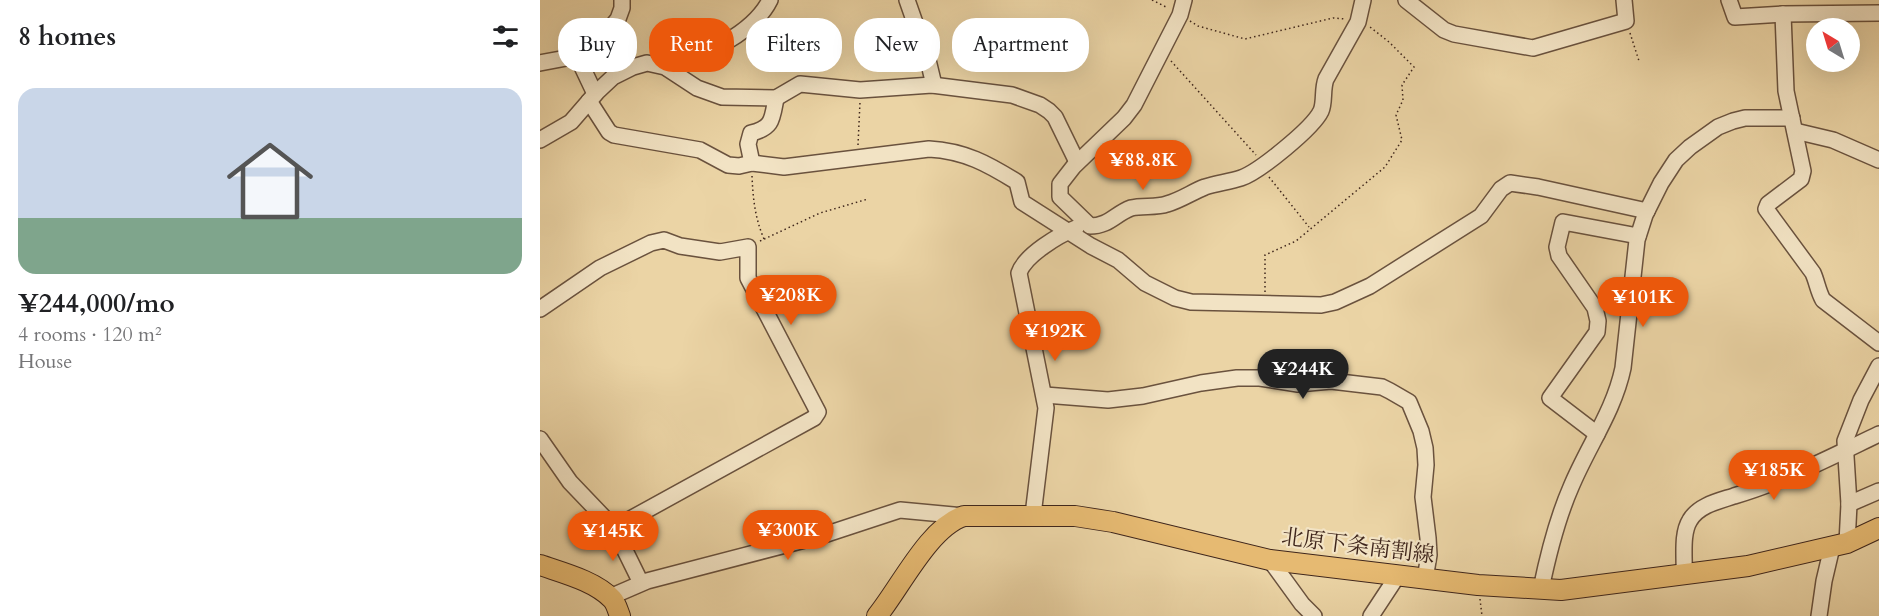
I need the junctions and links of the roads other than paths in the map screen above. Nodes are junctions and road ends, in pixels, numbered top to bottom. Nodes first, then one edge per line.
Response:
1 (622, 0) edge
2 (770, 0) edge
3 (907, 0) edge
4 (1363, 0) edge
5 (1406, 0) edge
6 (1624, 0) edge
7 (1729, 0) edge
8 (1182, 7) edge
9 (1879, 13) edge
10 (1783, 14) junction
11 (618, 18) edge
12 (734, 35) edge
13 (558, 60) edge
14 (540, 63) edge
15 (649, 63) edge
16 (583, 72) edge
17 (672, 72) edge
18 (934, 85) junction
19 (592, 98) junction
20 (776, 98) junction
21 (1793, 125) junction
22 (540, 140) edge
23 (1879, 160) edge
24 (1077, 162) junction
25 (752, 163) junction
26 (1647, 211) junction
27 (1086, 224) junction
28 (1068, 231) junction
29 (1638, 236) junction
30 (540, 309) edge
31 (1879, 343) edge
32 (1879, 366) edge
33 (1045, 395) junction
34 (1597, 434) junction
35 (1879, 434) edge
36 (540, 439) edge
37 (1845, 450) junction
38 (1879, 491) edge
39 (1850, 504) junction
40 (964, 516) junction
41 (1033, 516) junction
42 (614, 528) junction
43 (1879, 528) edge
44 (1839, 545) junction
45 (1270, 560) junction
46 (540, 565) edge
47 (1684, 574) junction
48 (1398, 575) junction
49 (1425, 579) junction
50 (641, 583) junction
51 (1541, 589) junction
52 (610, 597) junction
53 (620, 616) edge
54 (877, 616) edge
55 (1314, 616) edge
56 (1371, 616) edge
57 (1819, 616) edge

1 - 11 street
2 - 12 street
3 - 18 street
4 - 27 street
5 - 6 street
7 - 10 street
8 - 24 street
9 - 10 street
10 - 21 street
13 - 14 street
15 - 19 street
16 - 19 street
17 - 20 street
18 - 20 street
18 - 24 street
19 - 22 street
19 - 25 street
20 - 25 street
21 - 23 street
21 - 26 street
21 - 31 street
24 - 27 street
25 - 28 street
26 - 28 street
26 - 29 street
27 - 28 street
28 - 33 street
29 - 34 street
29 - 34 street
30 - 42 street
32 - 37 street
33 - 41 street
33 - 49 street
34 - 51 street
35 - 37 street
36 - 42 street
37 - 39 street
37 - 47 street
38 - 39 street
39 - 44 street
40 - 41 main road, 北原下条南割線
40 - 50 street
40 - 54 main road
41 - 45 main road, 北原下条南割線
42 - 50 street
43 - 44 main road, 北原下条南割線
44 - 47 main road, 北原下条南割線
44 - 57 street
45 - 48 main road, 北原下条南割線
45 - 55 street
46 - 52 main road
47 - 51 main road, 北原下条南割線
48 - 49 main road, 北原下条南割線
48 - 56 street
49 - 51 main road, 北原下条南割線
50 - 52 street
52 - 53 main road

